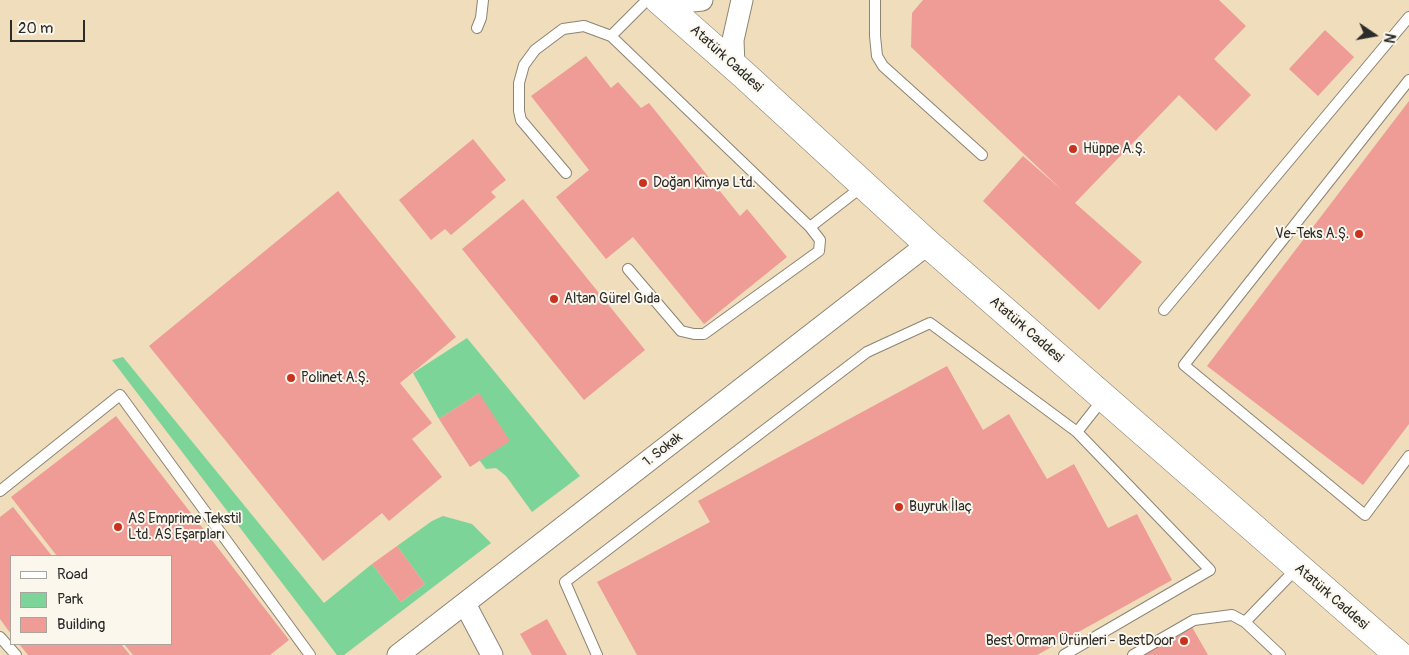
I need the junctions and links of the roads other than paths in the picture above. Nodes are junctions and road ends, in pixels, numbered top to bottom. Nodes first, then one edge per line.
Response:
1 (483, 0) edge
2 (702, 0) edge
3 (742, 0) edge
4 (876, 0) edge
5 (657, 1) edge
6 (1409, 17) edge
7 (476, 28) dead end
8 (611, 36) junction
9 (734, 66) junction
10 (1409, 80) edge
11 (982, 155) dead end
12 (566, 172) dead end
13 (864, 185) junction
14 (810, 227) junction
15 (928, 244) junction
16 (628, 269) dead end
17 (1164, 310) dead end
18 (1103, 398) junction
19 (1077, 432) junction
20 (1409, 456) edge
21 (0, 491) edge
22 (1297, 568) junction
23 (465, 604) junction
24 (1245, 622) junction
25 (0, 637) edge
26 (16, 655) edge
27 (310, 655) edge
28 (398, 655) edge
29 (492, 655) edge
30 (597, 655) edge
31 (1064, 655) edge
32 (1133, 655) edge
33 (1280, 655) edge
34 (1399, 655) edge

1 - 7 lane
2 - 5 street
3 - 9 street
4 - 11 lane
5 - 8 lane
5 - 9 street, Atatürk Caddesi
6 - 17 lane
8 - 12 lane
8 - 14 lane
9 - 13 street, Atatürk Caddesi
10 - 20 lane
13 - 14 lane
13 - 15 street, Atatürk Caddesi
14 - 16 lane
15 - 18 street, Atatürk Caddesi
15 - 23 street, 1. Sokak
18 - 19 lane
18 - 22 street, Atatürk Caddesi
19 - 30 lane
19 - 31 lane
21 - 27 lane
22 - 24 lane
22 - 34 street, Atatürk Caddesi
23 - 28 street, 1. Sokak
23 - 29 street
24 - 32 lane
24 - 33 lane
25 - 26 lane

